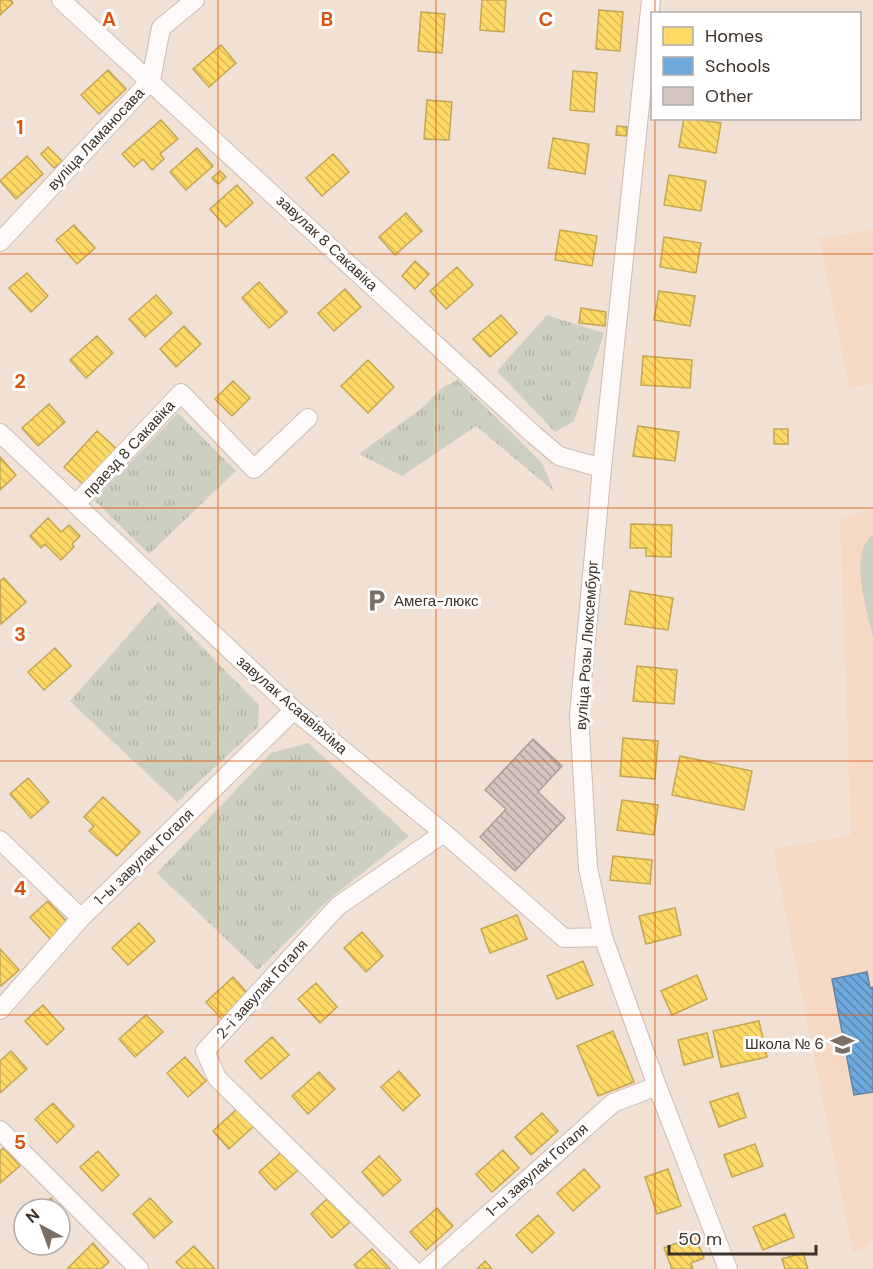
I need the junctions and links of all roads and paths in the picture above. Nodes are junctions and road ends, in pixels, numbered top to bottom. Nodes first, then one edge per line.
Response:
1 (61, 0) edge
2 (195, 0) edge
3 (651, 0) edge
4 (151, 80) junction
5 (0, 243) edge
6 (308, 418) dead end
7 (0, 434) edge
8 (602, 468) junction
9 (76, 504) junction
10 (294, 710) junction
11 (444, 833) junction
12 (0, 840) edge
13 (81, 918) junction
14 (603, 937) junction
15 (0, 1010) edge
16 (657, 1086) junction
17 (0, 1130) edge
18 (139, 1269) edge
19 (412, 1269) edge
20 (427, 1269) edge
21 (728, 1269) edge

1 - 4 street, завулак 8 Сакавіка
2 - 4 street, вуліца Ламаносава
3 - 8 street, вуліца Розы Люксембург
4 - 5 street, вуліца Ламаносава
4 - 8 street, завулак 8 Сакавіка
6 - 9 street, праезд 8 Сакавіка
7 - 9 street, завулак Асаавіяхіма
8 - 14 street, вуліца Розы Люксембург
9 - 10 street, завулак Асаавіяхіма
10 - 11 street, завулак Асаавіяхіма
10 - 13 street, 1-ы завулак Гогаля
11 - 14 street, завулак Асаавіяхіма
11 - 19 street, 2-і завулак Гогаля
12 - 13 street
13 - 15 street, 1-ы завулак Гогаля
14 - 16 street, вуліца Розы Люксембург
16 - 20 street, 1-ы завулак Гогаля
16 - 21 street, вуліца Розы Люксембург
17 - 18 street

